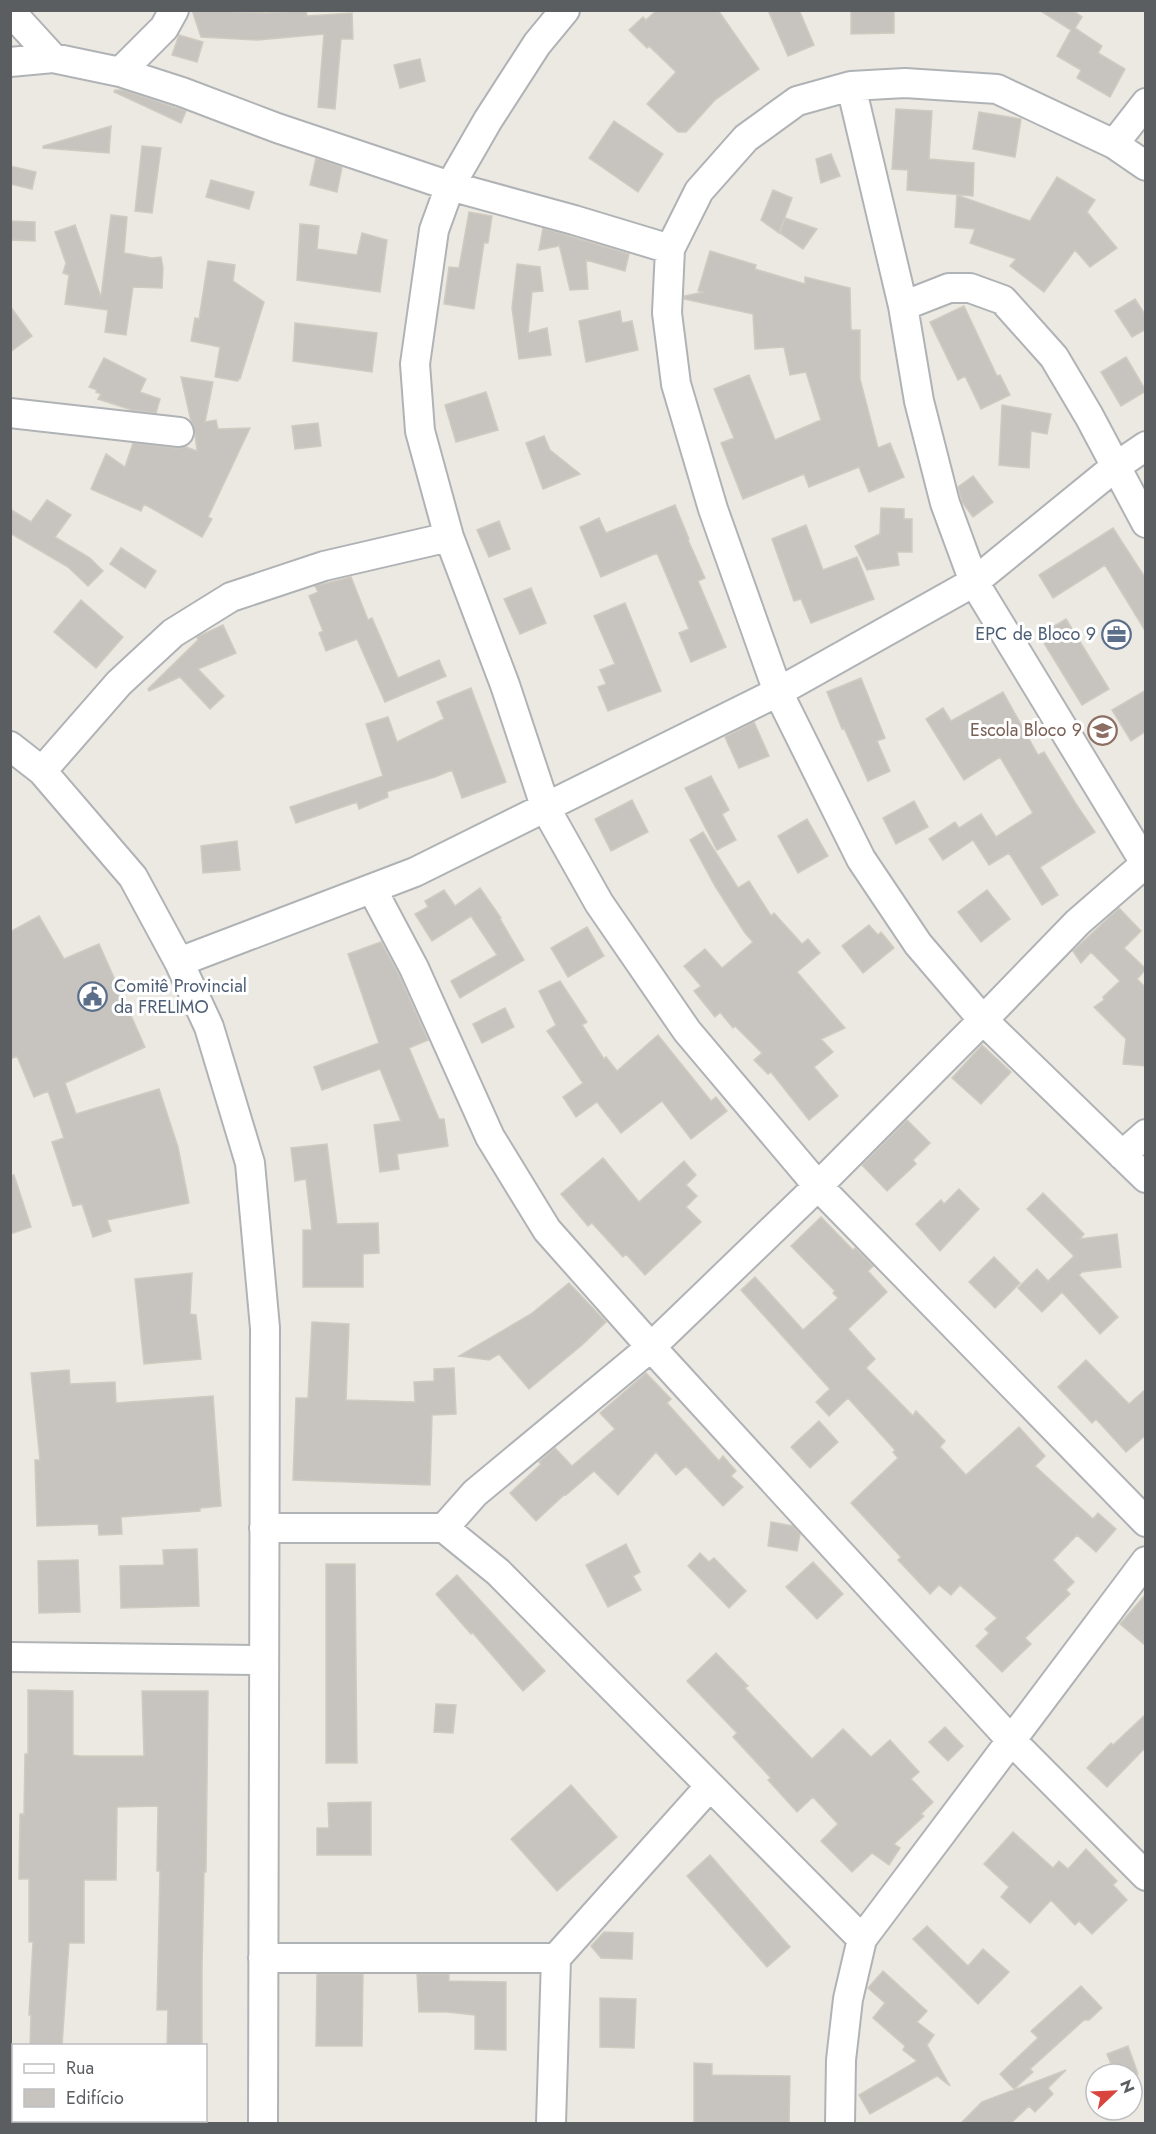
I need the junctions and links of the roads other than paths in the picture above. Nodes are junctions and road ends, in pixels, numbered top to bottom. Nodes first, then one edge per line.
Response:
1 (174, 10) edge
2 (565, 10) edge
3 (10, 12) edge
4 (53, 58) junction
5 (10, 63) edge
6 (120, 72) junction
7 (851, 86) junction
8 (1146, 103) edge
9 (1114, 144) junction
10 (1146, 166) edge
11 (450, 186) junction
12 (670, 249) junction
13 (903, 306) junction
14 (10, 413) edge
15 (179, 432) dead end
16 (1146, 446) edge
17 (1115, 467) junction
18 (1146, 522) edge
19 (449, 537) junction
20 (974, 582) junction
21 (778, 693) junction
22 (13, 752) edge
23 (42, 771) junction
24 (546, 809) junction
25 (1145, 863) edge
26 (372, 889) junction
27 (179, 962) junction
28 (983, 1020) junction
29 (1146, 1134) edge
30 (1122, 1155) junction
31 (1146, 1178) edge
32 (818, 1186) junction
33 (651, 1347) junction
34 (1146, 1522) edge
35 (264, 1528) junction
36 (444, 1528) junction
37 (1141, 1578) edge
38 (10, 1657) edge
39 (264, 1660) junction
40 (1011, 1740) junction
41 (710, 1786) junction
42 (1146, 1876) edge
43 (862, 1939) junction
44 (263, 1958) junction
45 (556, 1958) junction
46 (263, 2124) edge
47 (550, 2124) edge
48 (840, 2124) edge

1 - 6 street
2 - 11 street
3 - 4 street
4 - 5 street
4 - 6 street
6 - 11 street
7 - 9 street
7 - 12 street
7 - 13 street
8 - 9 street
9 - 10 street
11 - 12 street
11 - 19 street
12 - 21 street
13 - 17 street
13 - 20 street
14 - 15 street
16 - 17 street
17 - 18 street
17 - 20 street
19 - 23 street
19 - 24 street
20 - 21 street
20 - 25 street
21 - 24 street
21 - 28 street
22 - 23 street
23 - 27 street
24 - 26 street
24 - 32 street
25 - 28 street
26 - 27 street
26 - 33 street
27 - 35 street
28 - 30 street
28 - 32 street
29 - 30 street
30 - 31 street
32 - 33 street
32 - 34 street
33 - 36 street
33 - 40 street
35 - 36 street
35 - 39 street
36 - 41 street
37 - 40 street
38 - 39 street
39 - 44 street
40 - 42 street
40 - 43 street
41 - 43 street
41 - 45 street
43 - 48 street
44 - 45 street
44 - 46 street
45 - 47 street

